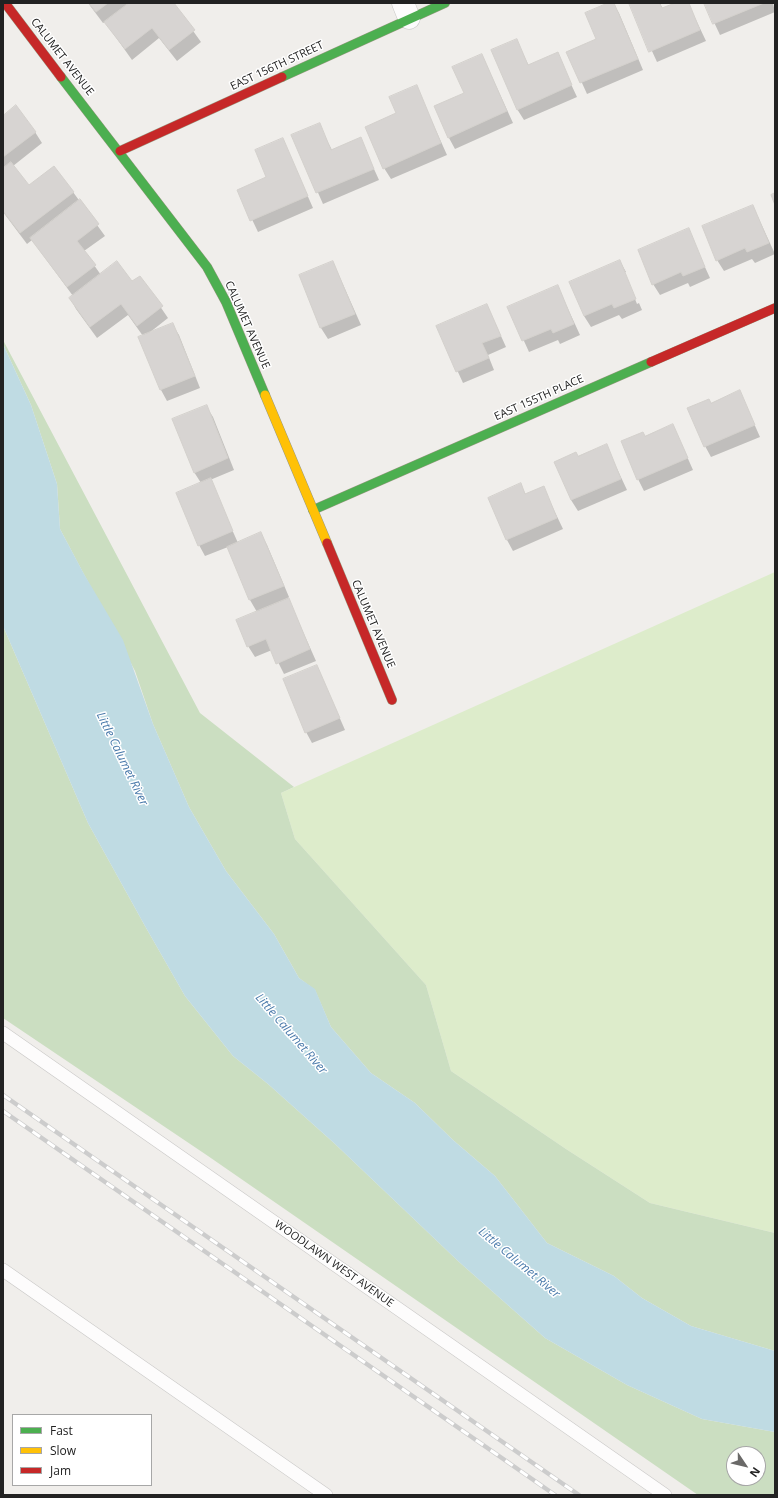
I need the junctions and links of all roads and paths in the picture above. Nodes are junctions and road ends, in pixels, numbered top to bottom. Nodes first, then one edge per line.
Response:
1 (5, 3) edge
2 (445, 3) edge
3 (406, 11) edge
4 (120, 151) junction
5 (775, 308) edge
6 (313, 510) junction
7 (392, 700) dead end
8 (3, 1033) edge
9 (3, 1270) edge
10 (326, 1495) edge
11 (665, 1495) edge

1 - 4 street, CALUMET AVENUE
2 - 3 street, EAST 156TH STREET
3 - 4 street, EAST 156TH STREET
4 - 6 street, CALUMET AVENUE
5 - 6 street, EAST 155TH PLACE
6 - 7 street, CALUMET AVENUE
8 - 11 lane, WOODLAWN WEST AVENUE
9 - 10 lane

